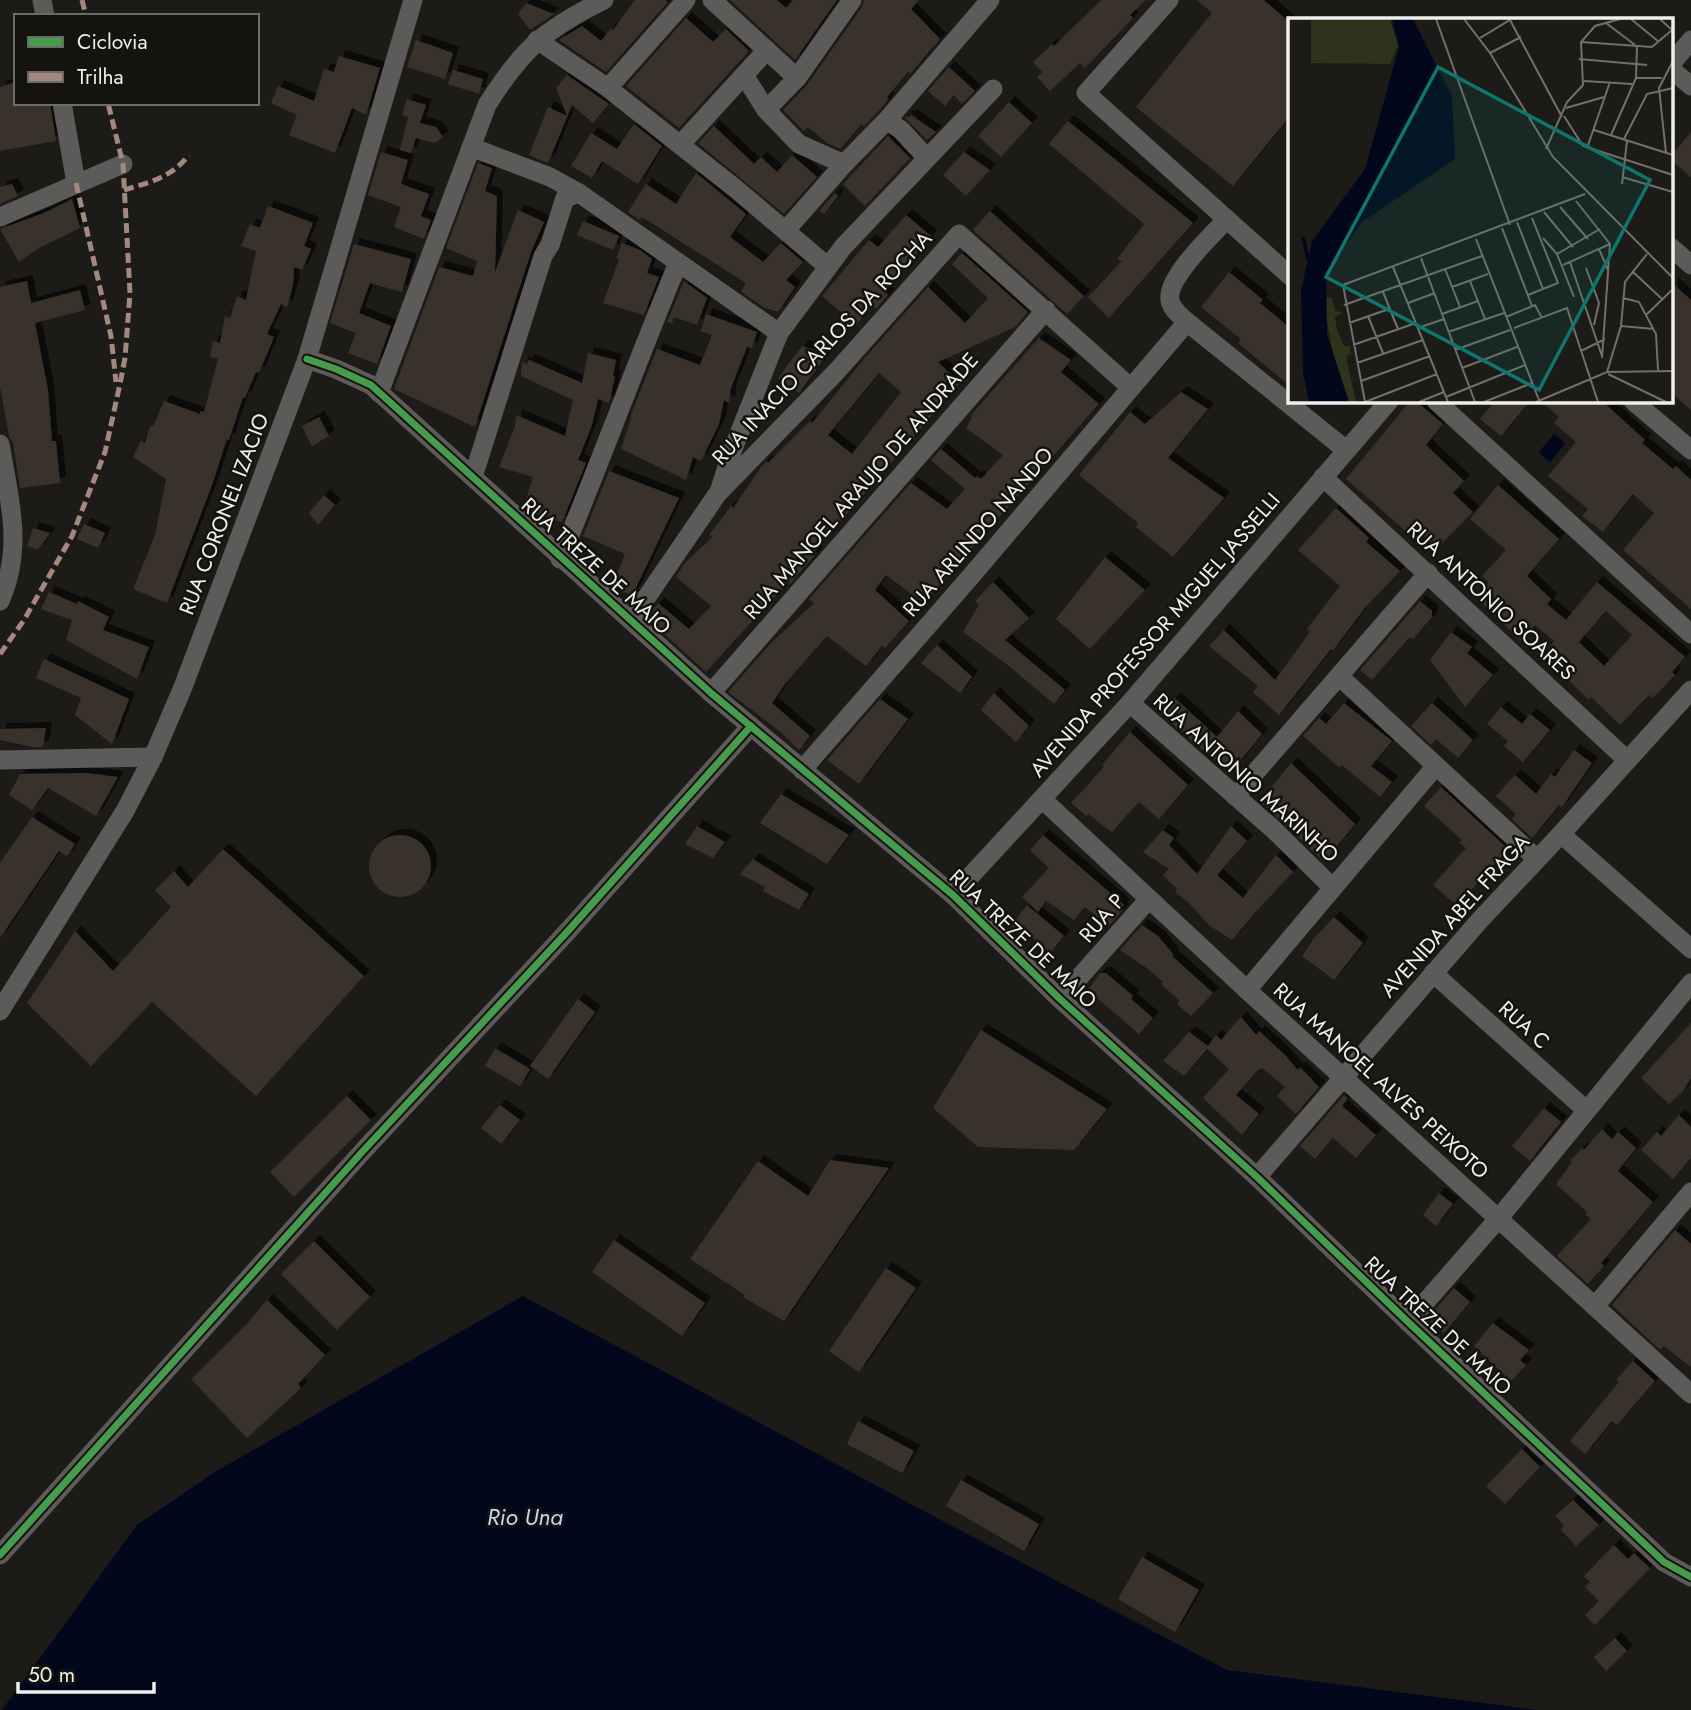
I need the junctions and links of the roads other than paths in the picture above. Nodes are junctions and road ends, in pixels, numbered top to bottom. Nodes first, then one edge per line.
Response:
1 (413, 0) edge
2 (604, 0) edge
3 (686, 0) edge
4 (712, 0) edge
5 (852, 0) edge
6 (990, 0) edge
7 (1169, 0) edge
8 (537, 40) junction
9 (1691, 40) edge
10 (766, 50) junction
11 (1674, 61) edge
12 (1674, 72) edge
13 (744, 75) junction
14 (797, 78) junction
15 (1691, 86) edge
16 (608, 88) junction
17 (993, 89) dead end
18 (62, 105) edge
19 (766, 110) junction
20 (887, 120) junction
21 (680, 145) junction
22 (471, 147) junction
23 (927, 158) junction
24 (123, 164) dead end
25 (844, 164) junction
26 (76, 183) junction
27 (579, 193) junction
28 (0, 217) edge
29 (1227, 219) junction
30 (786, 230) junction
31 (1674, 250) edge
32 (678, 263) junction
33 (1691, 265) edge
34 (827, 266) junction
35 (1288, 274) edge
36 (1046, 310) junction
37 (1187, 322) junction
38 (779, 333) junction
39 (307, 359) junction
40 (1130, 387) junction
41 (379, 393) junction
42 (1388, 402) edge
43 (1437, 402) edge
44 (1634, 402) edge
45 (0, 444) edge
46 (1346, 450) junction
47 (1691, 450) edge
48 (473, 477) junction
49 (1323, 477) junction
50 (718, 493) junction
51 (5, 503) edge
52 (560, 559) junction
53 (1428, 573) junction
54 (0, 601) edge
55 (631, 620) junction
56 (1691, 634) edge
57 (1340, 677) junction
58 (1691, 690) edge
59 (711, 693) junction
60 (1130, 703) junction
61 (751, 726) junction
62 (153, 757) junction
63 (0, 760) edge
64 (1627, 760) junction
65 (1435, 767) junction
66 (802, 770) junction
67 (1236, 796) junction
68 (1042, 799) junction
69 (1561, 834) junction
70 (1536, 858) junction
71 (1332, 887) junction
72 (953, 895) junction
73 (1149, 899) junction
74 (1691, 949) edge
75 (1433, 973) junction
76 (1247, 990) junction
77 (1688, 993) edge
78 (1060, 999) junction
79 (0, 1011) edge
80 (1343, 1076) junction
81 (1586, 1110) junction
82 (1256, 1177) junction
83 (1687, 1206) edge
84 (1499, 1218) junction
85 (1596, 1306) junction
86 (1408, 1322) junction
87 (1691, 1394) edge
88 (0, 1555) edge
89 (1691, 1577) edge

1 - 39 street, RUA CORONEL IZACIO
2 - 8 street
3 - 16 street
4 - 10 street
5 - 14 street
6 - 20 street
7 - 29 street
8 - 16 street
8 - 22 street
9 - 11 street
10 - 13 street
10 - 14 street
12 - 15 street
13 - 19 street
13 - 21 street
14 - 19 street
16 - 21 street
17 - 23 street, RUA INACIO CARLOS DA ROCHA
18 - 26 street
19 - 25 street
20 - 23 street
20 - 25 street
21 - 30 street
22 - 27 street
22 - 41 street
23 - 34 street, RUA INACIO CARLOS DA ROCHA
24 - 26 street
25 - 30 street
26 - 28 street
27 - 32 street
27 - 48 street
29 - 35 street
29 - 37 street
30 - 34 street
31 - 33 street
32 - 38 street
32 - 52 street
34 - 38 street, RUA INACIO CARLOS DA ROCHA
36 - 40 street
36 - 50 street, RUA INACIO CARLOS DA ROCHA
36 - 59 street, RUA MANOEL ARAUJO DE ANDRADE
37 - 40 street, RUA ARLINDO NANDO
37 - 46 street
38 - 50 street, RUA INACIO CARLOS DA ROCHA
39 - 41 street, RUA TREZE DE MAIO
39 - 62 street, RUA CORONEL IZACIO
40 - 66 street, RUA ARLINDO NANDO
41 - 48 street, RUA TREZE DE MAIO
42 - 46 street, AVENIDA PROFESSOR MIGUEL JASSELLI
43 - 56 street
44 - 47 street
45 - 51 street
46 - 49 street, AVENIDA PROFESSOR MIGUEL JASSELLI
48 - 52 street, RUA TREZE DE MAIO
49 - 53 street, RUA ANTONIO SOARES
49 - 60 street, AVENIDA PROFESSOR MIGUEL JASSELLI
50 - 55 street, RUA INACIO CARLOS DA ROCHA
51 - 54 street
52 - 55 street, RUA TREZE DE MAIO
53 - 57 street
53 - 64 street, RUA ANTONIO SOARES
55 - 59 street, RUA TREZE DE MAIO
57 - 65 street
57 - 67 street
58 - 64 street, AVENIDA ABEL FRAGA
59 - 61 street, RUA TREZE DE MAIO
60 - 67 street, RUA ANTONIO MARINHO
60 - 68 street, AVENIDA PROFESSOR MIGUEL JASSELLI
61 - 66 street, RUA TREZE DE MAIO
61 - 88 street
62 - 63 street
62 - 79 street, RUA CORONEL IZACIO
64 - 69 street, AVENIDA ABEL FRAGA
65 - 70 street
65 - 71 street
66 - 72 street, RUA TREZE DE MAIO
67 - 71 street, RUA ANTONIO MARINHO
68 - 72 street, AVENIDA PROFESSOR MIGUEL JASSELLI
68 - 73 street, RUA MANOEL ALVES PEIXOTO
69 - 70 street, AVENIDA ABEL FRAGA
69 - 74 street
70 - 75 street, AVENIDA ABEL FRAGA
71 - 76 street
72 - 78 street, RUA TREZE DE MAIO
73 - 76 street, RUA MANOEL ALVES PEIXOTO
73 - 78 street, RUA P
75 - 80 street, AVENIDA ABEL FRAGA
75 - 81 street, RUA C
76 - 80 street, RUA MANOEL ALVES PEIXOTO
77 - 81 street
78 - 82 street, RUA TREZE DE MAIO
80 - 82 street, AVENIDA ABEL FRAGA
80 - 84 street, RUA MANOEL ALVES PEIXOTO
81 - 84 street
82 - 86 street, RUA TREZE DE MAIO
83 - 85 street
84 - 85 street, RUA MANOEL ALVES PEIXOTO
84 - 86 street
85 - 87 street, RUA MANOEL ALVES PEIXOTO
86 - 89 street, RUA TREZE DE MAIO

